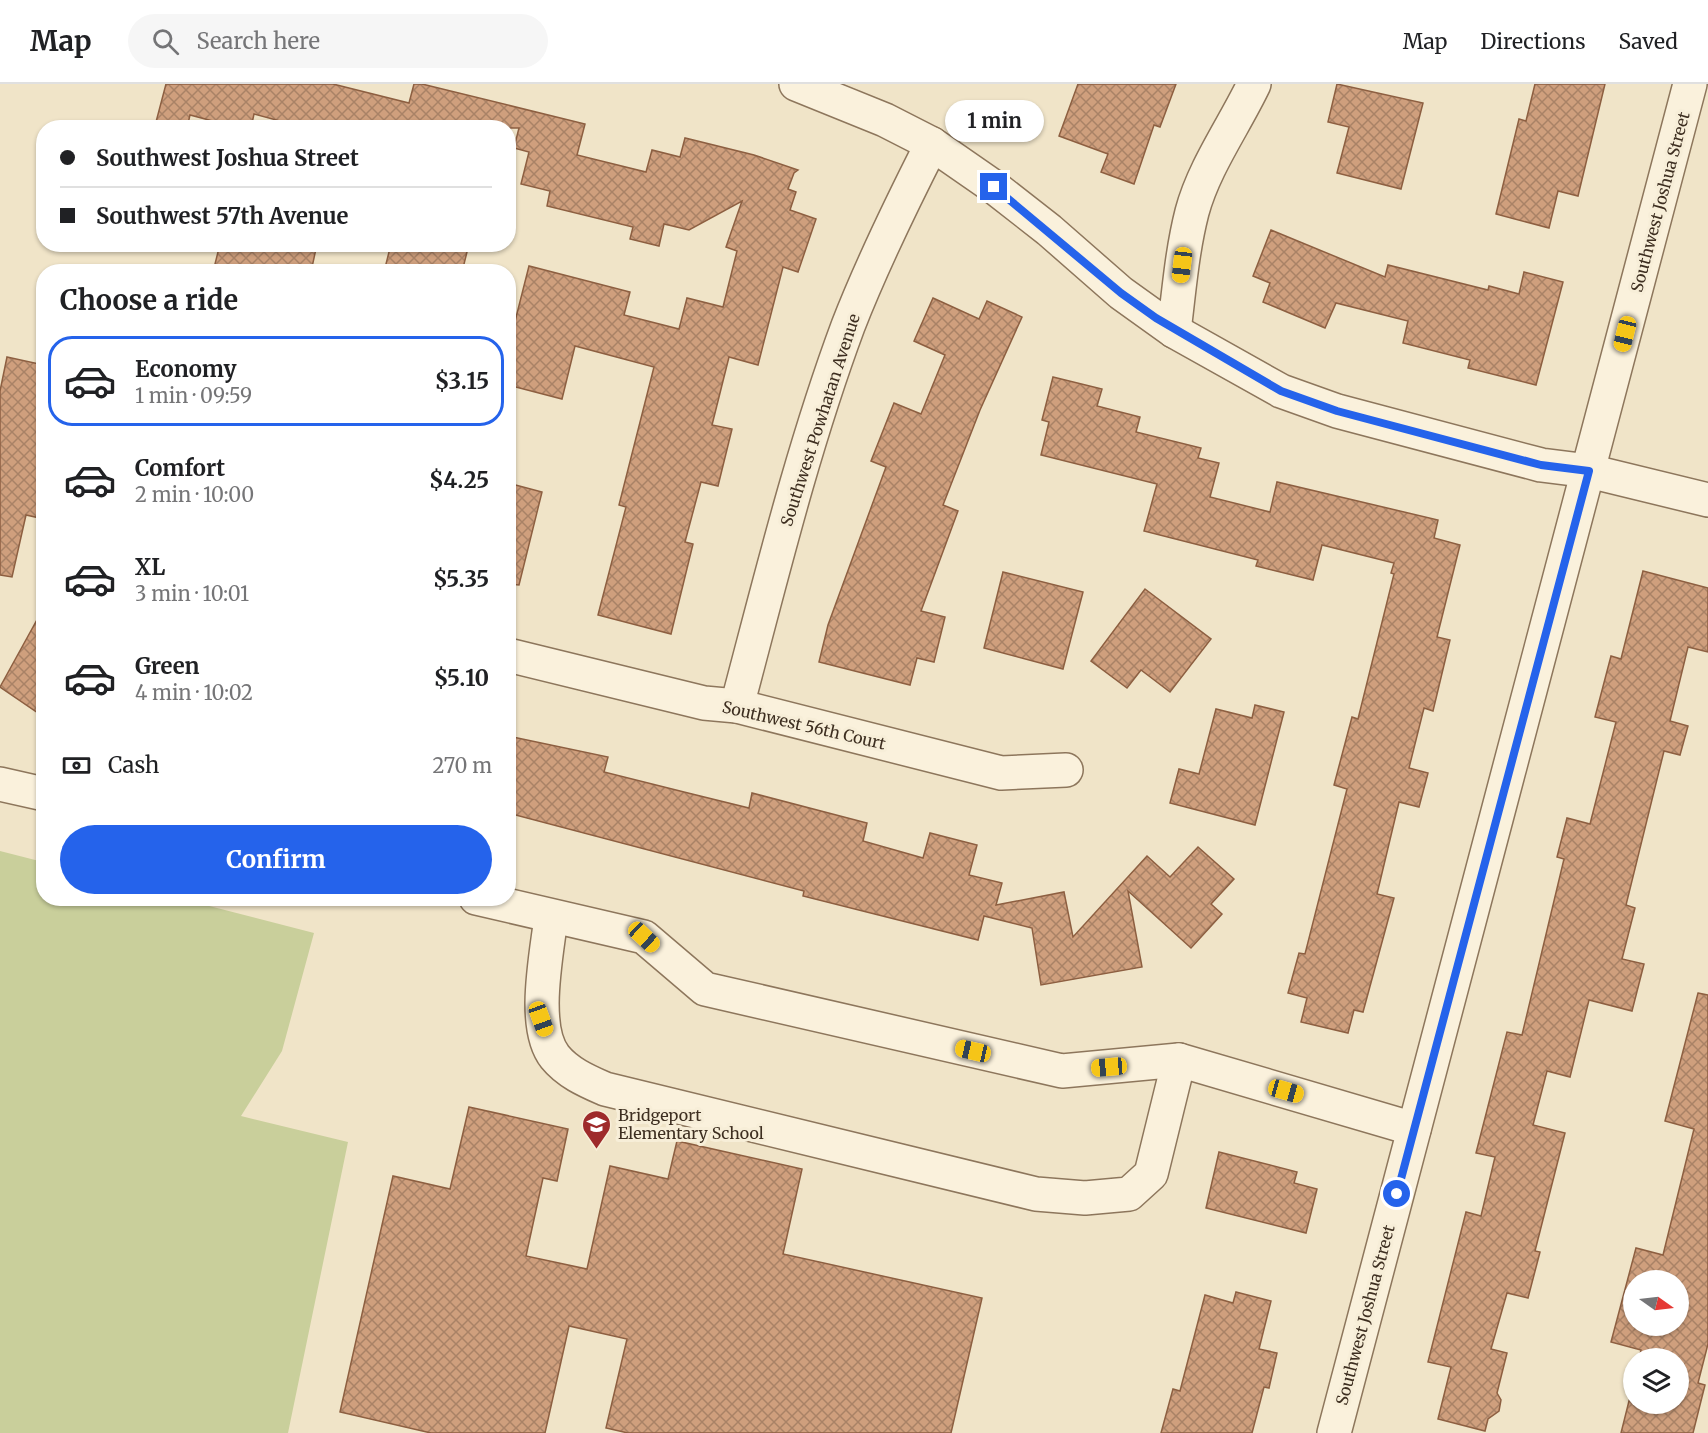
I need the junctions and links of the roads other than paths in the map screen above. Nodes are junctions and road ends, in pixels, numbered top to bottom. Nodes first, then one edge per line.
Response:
1 (796, 84) edge
2 (1254, 84) edge
3 (1690, 84) edge
4 (932, 144) junction
5 (1174, 331) junction
6 (1589, 471) junction
7 (1708, 500) edge
8 (516, 657) edge
9 (737, 706) junction
10 (1066, 770) dead end
11 (0, 784) edge
12 (36, 792) edge
13 (508, 906) edge
14 (551, 917) junction
15 (1179, 1060) junction
16 (1414, 1129) junction
17 (1334, 1433) edge

1 - 4 street
2 - 5 street
3 - 6 street, Southwest Joshua Street
4 - 5 street
4 - 9 street, Southwest Powhatan Avenue
5 - 6 street
6 - 7 street
6 - 16 street, Southwest Joshua Street
8 - 9 street, Southwest 56th Court
9 - 10 street, Southwest 56th Court
11 - 12 street
13 - 14 street
14 - 15 street
14 - 15 street
15 - 16 street
16 - 17 street, Southwest Joshua Street

